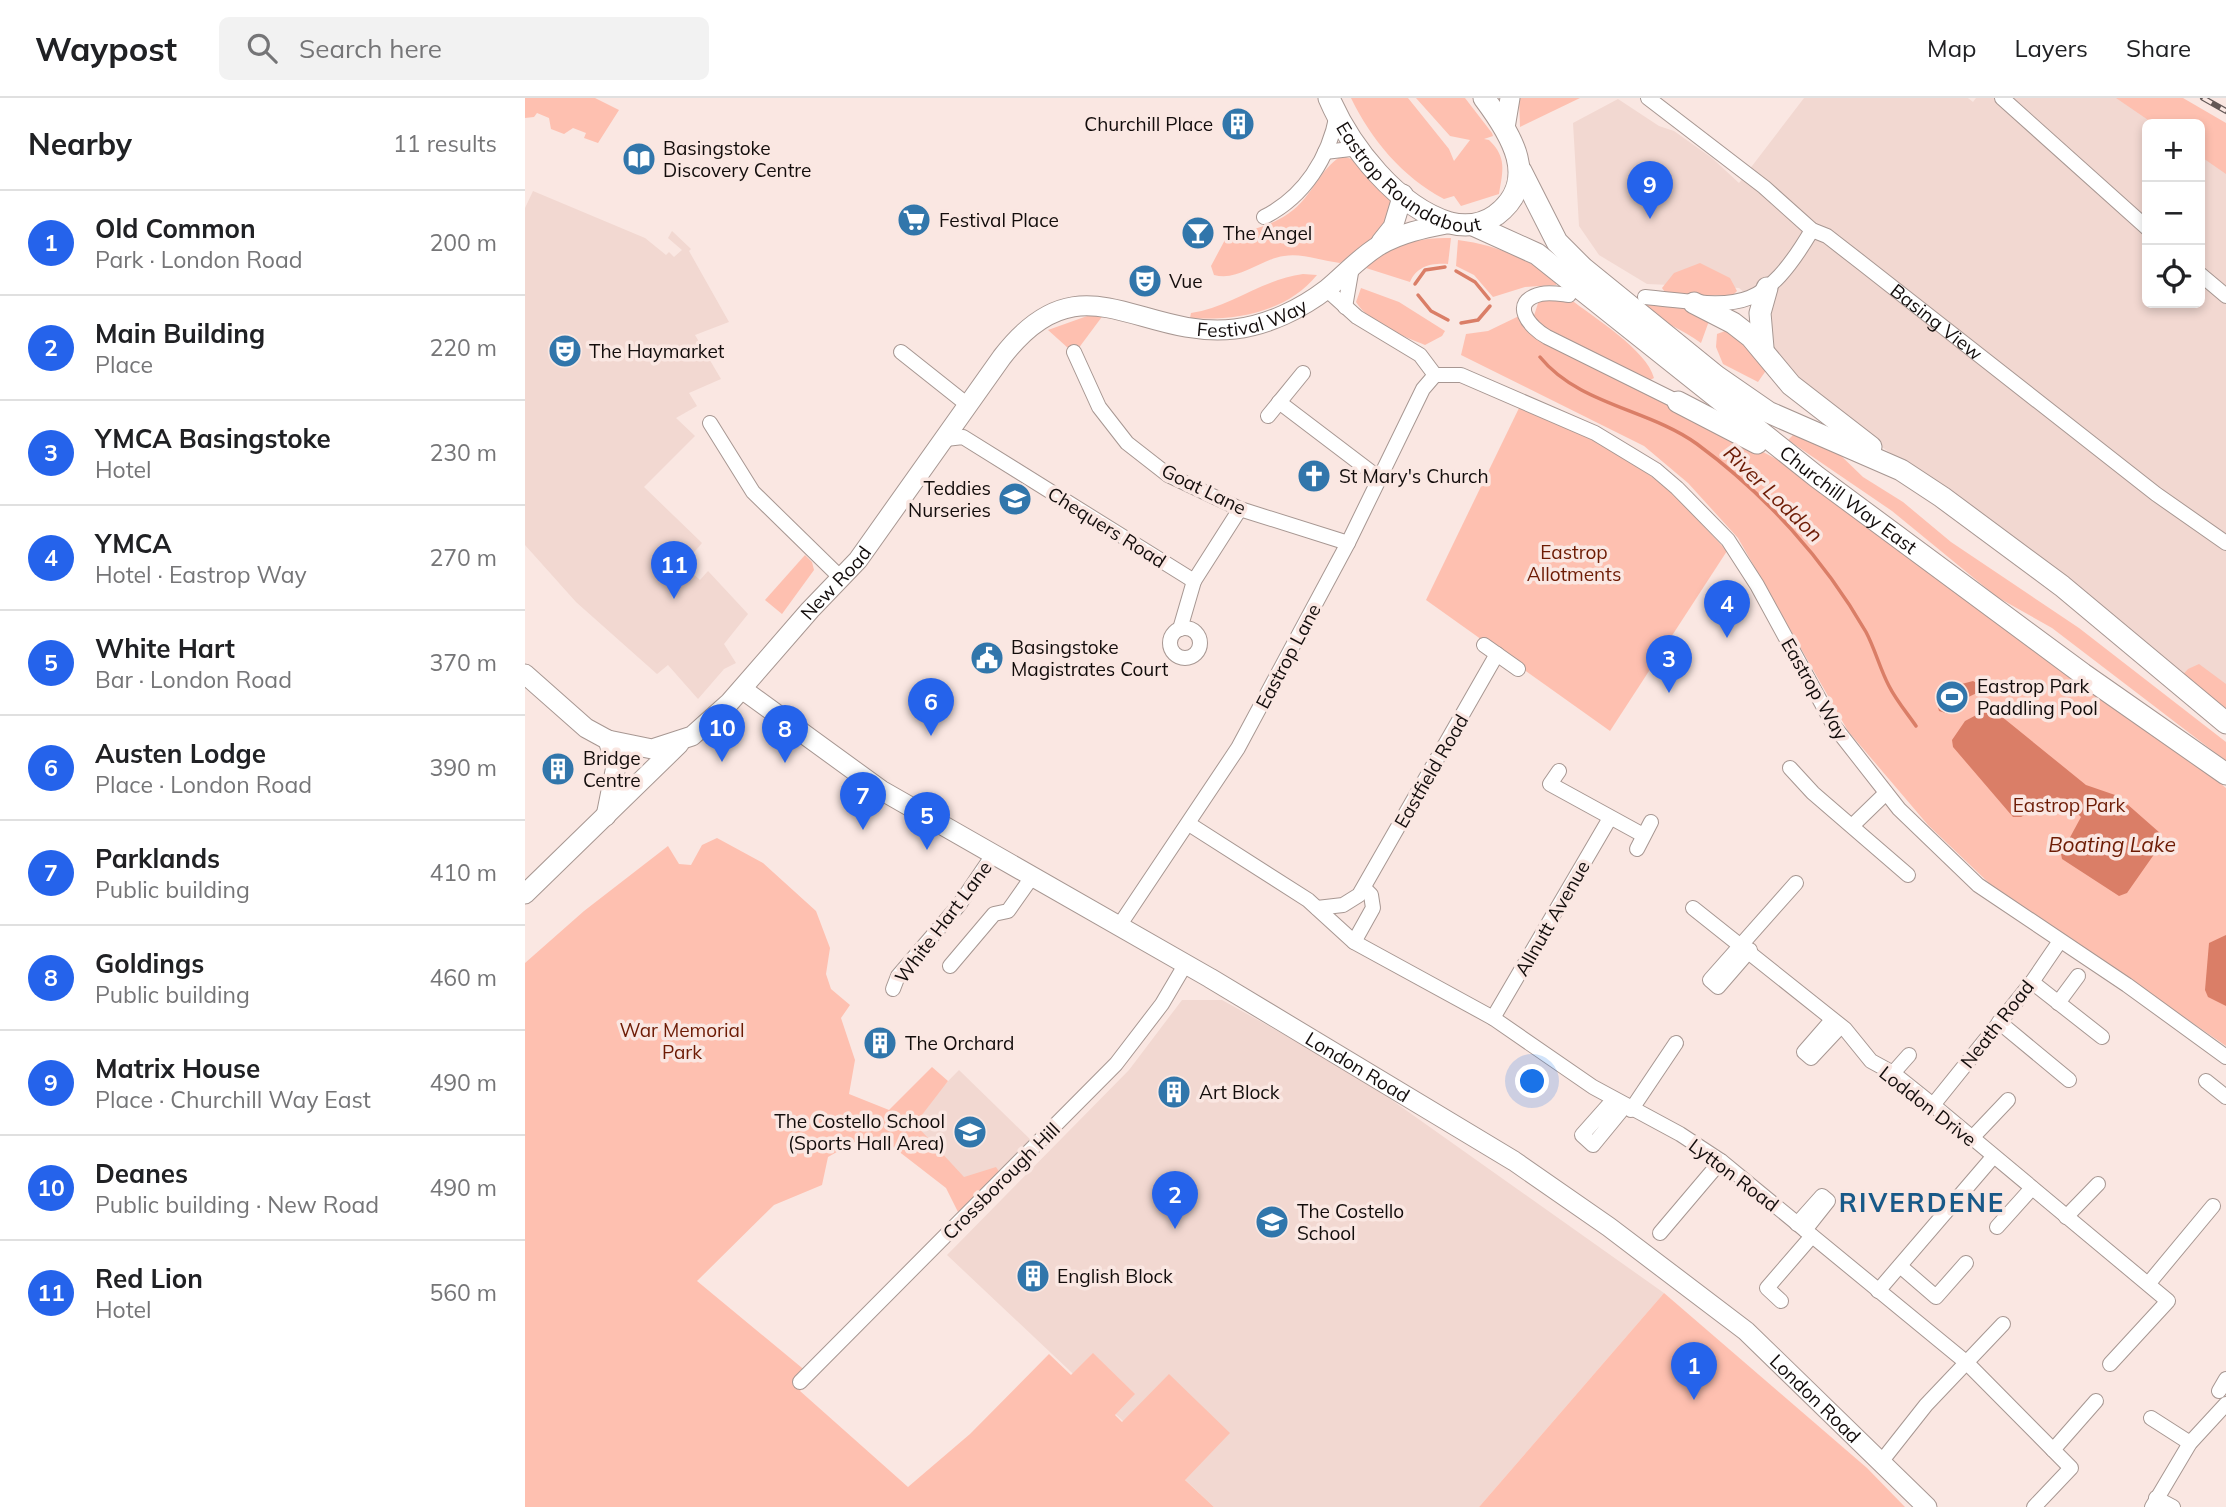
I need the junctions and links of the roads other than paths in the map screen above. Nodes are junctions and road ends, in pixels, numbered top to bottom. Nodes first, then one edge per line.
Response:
1 (1484, 98) edge
2 (1510, 98) edge
3 (1648, 98) edge
4 (2002, 98) edge
5 (1333, 106) edge
6 (1505, 128) junction
7 (1359, 148) junction
8 (1325, 152) junction
9 (1521, 171) junction
10 (1403, 194) junction
11 (1264, 217) dead end
12 (1451, 223) junction
13 (2142, 224) edge
14 (1473, 225) junction
15 (1812, 230) junction
16 (1378, 246) junction
17 (1352, 265) junction
18 (2205, 278) edge
19 (1767, 288) junction
20 (1326, 289) junction
21 (1569, 295) dead end
22 (2226, 296) edge
23 (1645, 297) dead end
24 (1694, 303) junction
25 (1107, 307) joint
26 (1345, 307) junction
27 (1763, 348) junction
28 (901, 352) dead end
29 (1074, 352) dead end
30 (1303, 373) dead end
31 (1435, 375) junction
32 (1279, 402) junction
33 (1678, 402) joint
34 (969, 406) junction
35 (1268, 416) dead end
36 (710, 423) dead end
37 (946, 439) junction
38 (1901, 470) junction
39 (1817, 477) junction
40 (1379, 478) junction
41 (1240, 509) junction
42 (1348, 543) junction
43 (2226, 543) edge
44 (841, 578) junction
45 (1194, 581) junction
46 (1180, 629) dead end
47 (1484, 645) dead end
48 (1497, 654) junction
49 (1518, 669) dead end
50 (525, 674) edge
51 (742, 689) junction
52 (2226, 723) edge
53 (608, 740) junction
54 (682, 740) junction
55 (1790, 768) dead end
56 (1559, 771) dead end
57 (2226, 774) edge
58 (1886, 793) junction
59 (606, 816) junction
60 (1610, 818) junction
61 (1189, 824) junction
62 (1853, 825) junction
63 (1644, 835) dead end
64 (993, 855) junction
65 (1908, 875) dead end
66 (1032, 877) junction
67 (1796, 883) dead end
68 (1364, 888) junction
69 (525, 894) edge
70 (1317, 908) junction
71 (1693, 908) dead end
72 (1119, 926) junction
73 (2060, 941) junction
74 (1354, 942) junction
75 (1745, 947) junction
76 (1185, 965) junction
77 (950, 966) dead end
78 (2078, 976) dead end
79 (2032, 982) junction
80 (893, 989) dead end
81 (2058, 1003) junction
82 (1493, 1018) junction
83 (1999, 1022) junction
84 (2102, 1037) dead end
85 (1676, 1043) dead end
86 (1909, 1055) dead end
87 (2226, 1058) edge
88 (1893, 1073) junction
89 (2226, 1077) edge
90 (2069, 1080) dead end
91 (2217, 1089) edge
92 (2008, 1100) dead end
93 (1623, 1105) junction
94 (1933, 1105) junction
95 (1971, 1139) junction
96 (1993, 1157) junction
97 (1721, 1161) junction
98 (2098, 1184) dead end
99 (2032, 1188) junction
100 (2213, 1206) dead end
101 (2066, 1217) junction
102 (1997, 1227) dead end
103 (1805, 1230) junction
104 (1660, 1233) dead end
105 (1966, 1263) dead end
106 (1901, 1266) junction
107 (2148, 1283) junction
108 (1878, 1291) junction
109 (1781, 1301) dead end
110 (2003, 1324) dead end
111 (1967, 1363) junction
112 (2110, 1364) dead end
113 (800, 1382) dead end
114 (2095, 1401) dead end
115 (2223, 1402) edge
116 (2151, 1418) dead end
117 (2190, 1443) junction
118 (2053, 1450) junction
119 (1881, 1462) junction
120 (2154, 1502) edge
121 (1927, 1507) edge
122 (2034, 1507) edge
123 (2173, 1507) edge

1 - 6 main road
2 - 6 street
3 - 15 street, Basing View
4 - 13 street
5 - 7 main road, Eastrop Roundabout
5 - 8 street
6 - 9 main road
7 - 8 street
7 - 10 main road, Eastrop Roundabout
8 - 11 street
9 - 14 main road, Eastrop Roundabout
9 - 38 main road, Churchill Way East
10 - 12 main road, Eastrop Roundabout
10 - 16 street, Festival Way
12 - 14 main road, Eastrop Roundabout
12 - 16 street, Festival Way
14 - 39 main road, Churchill Way East
15 - 19 street
15 - 43 street, Basing View
16 - 17 street, Festival Way
17 - 20 street, Festival Way
17 - 26 street
18 - 22 street
19 - 24 street
19 - 27 main road
20 - 25 street, Festival Way
20 - 26 street
21 - 33 street
23 - 24 street
24 - 27 main road
25 - 34 street, New Road
26 - 31 street
27 - 38 main road
28 - 34 street
29 - 41 street, Goat Lane
30 - 32 street
31 - 40 street, Eastrop Lane
31 - 58 street, Eastrop Way
32 - 35 street
32 - 40 street
33 - 39 main road
34 - 37 street, New Road
36 - 44 street
37 - 44 street, New Road
37 - 45 street, Chequers Road
38 - 52 main road, Churchill Way East
39 - 57 main road, Churchill Way East
40 - 42 street, Eastrop Lane
41 - 42 street, Goat Lane
41 - 45 street
42 - 61 street, Eastrop Lane
44 - 51 street, New Road
45 - 46 street
47 - 48 street
48 - 49 street
48 - 68 street, Eastfield Road
50 - 53 street, New Road
51 - 54 street, New Road
51 - 64 street, London Road
53 - 54 street, New Road
53 - 59 street
54 - 59 street
55 - 62 street
56 - 60 street
58 - 62 street
58 - 73 street, Eastrop Way
59 - 69 street
60 - 63 street
60 - 82 street, Allnutt Avenue
61 - 70 street
61 - 72 street, Eastrop Lane
62 - 65 street
64 - 66 street, London Road
64 - 80 street, White Hart Lane
66 - 72 street, London Road
66 - 77 street
67 - 75 street
68 - 70 street, Eastfield Road
68 - 74 street
70 - 74 street
71 - 75 street, Loddon Drive
72 - 76 street, London Road
73 - 79 street, Neath Road
73 - 87 street, Eastrop Way
74 - 82 street, Lytton Road
75 - 88 street, Loddon Drive
76 - 113 street, Crossborough Hill
76 - 119 street, London Road
78 - 81 street
79 - 81 street
79 - 83 street, Neath Road
81 - 84 street
82 - 93 street, Lytton Road
83 - 90 street
83 - 94 street, Neath Road
85 - 93 street
86 - 88 street
88 - 94 street, Loddon Drive
89 - 91 street
92 - 95 street
93 - 97 street, Lytton Road
94 - 95 street, Loddon Drive
95 - 96 street, Loddon Drive
96 - 99 street, Loddon Drive
96 - 106 street
97 - 103 street, Lytton Road
97 - 104 street
98 - 101 street
99 - 101 street, Loddon Drive
99 - 102 street
100 - 107 street
101 - 107 street, Loddon Drive
103 - 108 street, Lytton Road
103 - 109 street
105 - 106 street
106 - 108 street
107 - 112 street, Loddon Drive
108 - 111 street, Lytton Road
110 - 111 street
111 - 118 street, Lytton Road
111 - 119 street
114 - 118 street
115 - 117 street
116 - 117 street
117 - 120 street
118 - 122 street, Lytton Road
119 - 121 street, London Road
120 - 123 street

